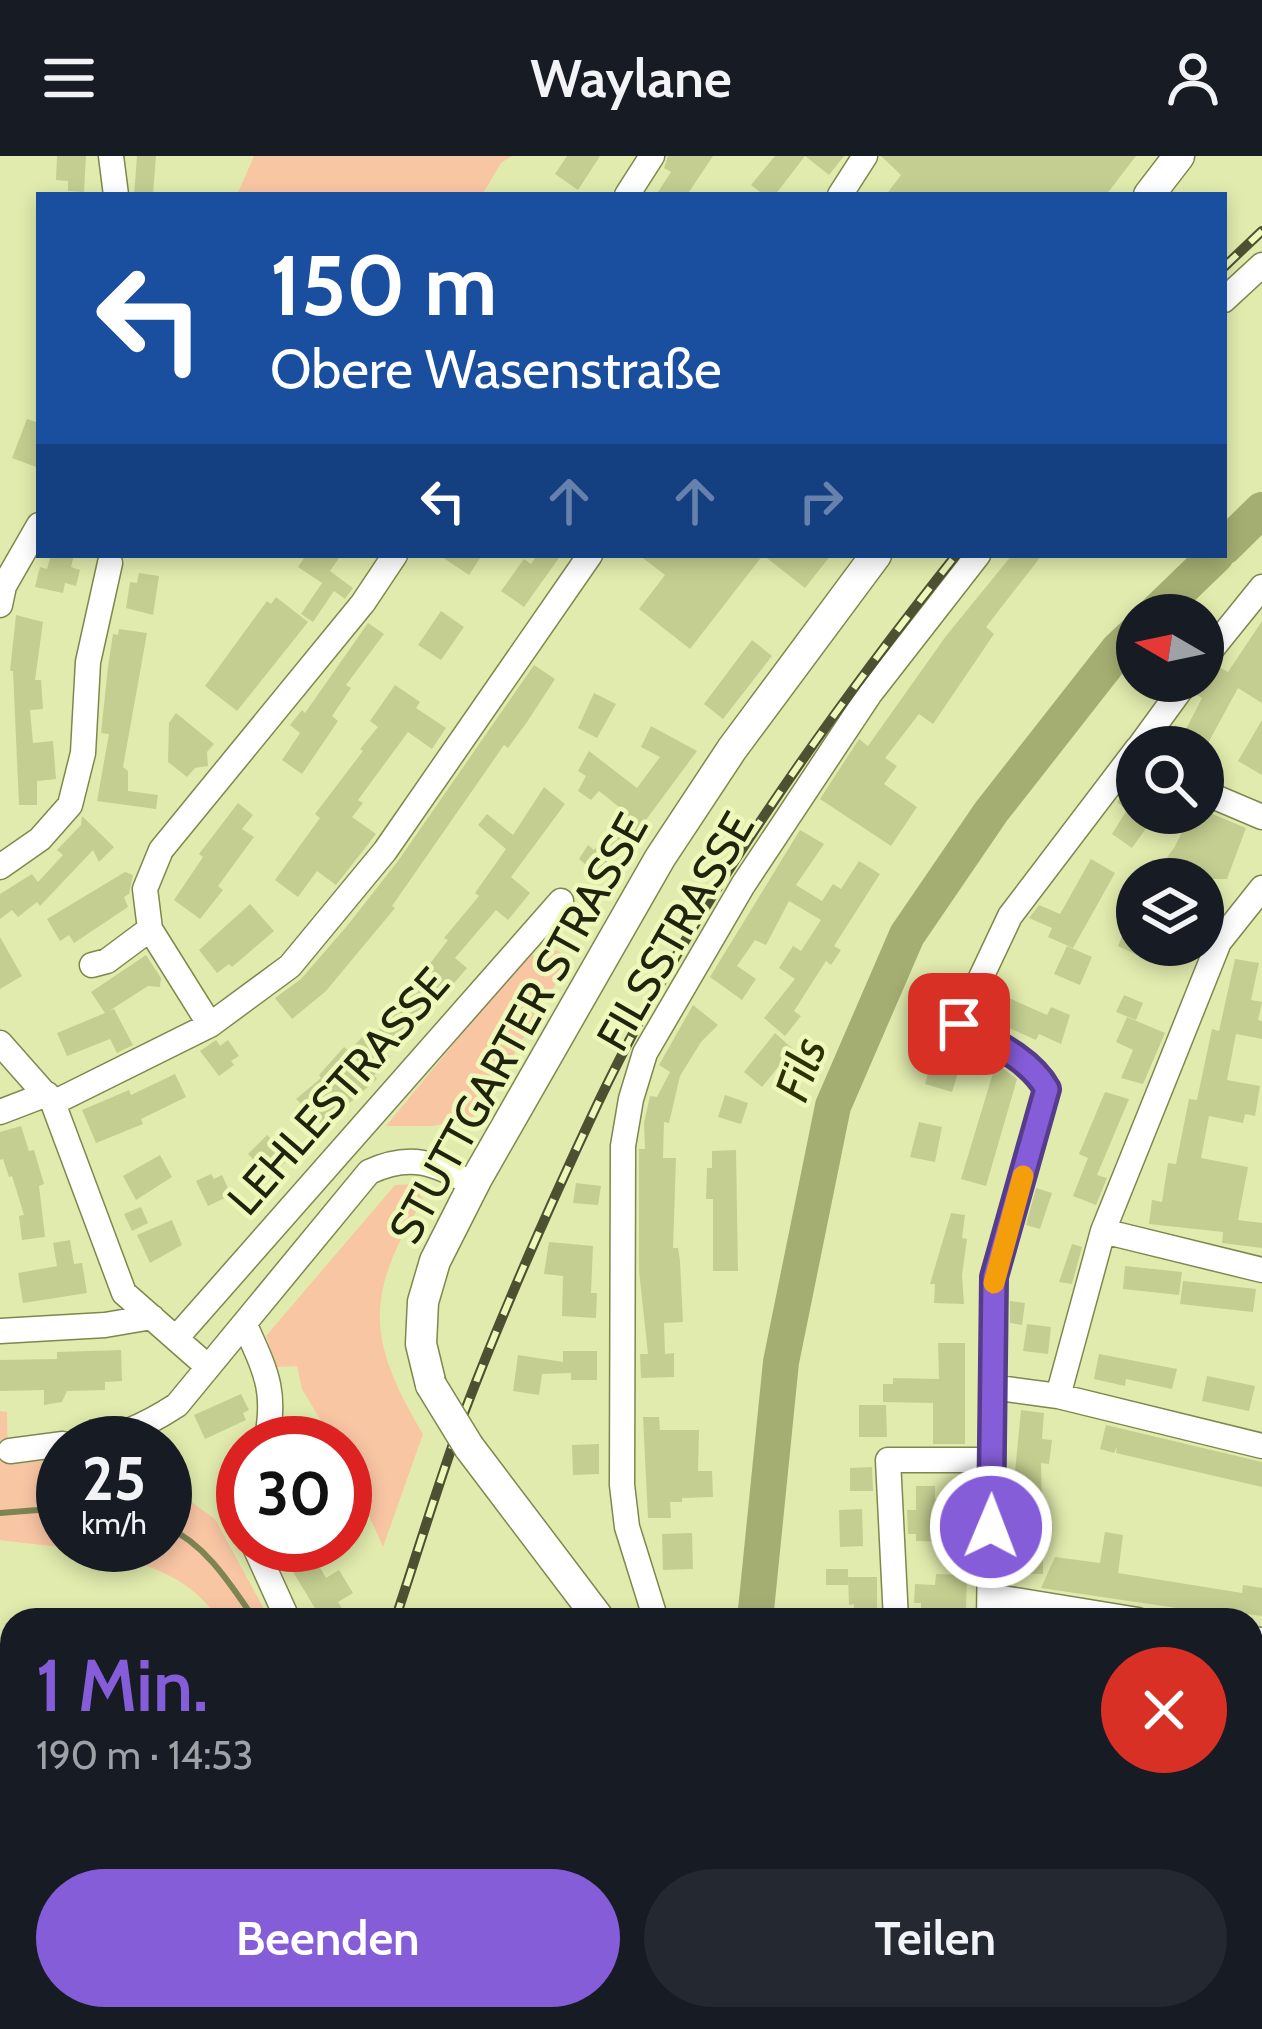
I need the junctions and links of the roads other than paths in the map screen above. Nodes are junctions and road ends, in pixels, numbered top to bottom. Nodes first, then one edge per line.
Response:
1 (111, 156) edge
2 (652, 156) edge
3 (865, 156) edge
4 (1179, 156) edge
5 (116, 192) edge
6 (629, 192) edge
7 (843, 192) edge
8 (1151, 192) edge
9 (1262, 265) edge
10 (1227, 297) edge
11 (36, 530) edge
12 (393, 558) edge
13 (588, 558) edge
14 (873, 558) edge
15 (976, 558) edge
16 (110, 563) dead end
17 (1259, 595) edge
18 (0, 605) edge
19 (1224, 636) edge
20 (1116, 779) edge
21 (1224, 801) edge
22 (1262, 817) edge
23 (1, 858) edge
24 (1262, 888) edge
25 (561, 901) dead end
26 (150, 929) junction
27 (92, 964) dead end
28 (210, 1024) junction
29 (0, 1043) edge
30 (50, 1099) junction
31 (0, 1112) edge
32 (471, 1181) junction
33 (1103, 1231) junction
34 (1262, 1270) edge
35 (152, 1317) junction
36 (245, 1325) junction
37 (0, 1330) edge
38 (178, 1336) junction
39 (207, 1366) junction
40 (992, 1387) junction
41 (1058, 1396) junction
42 (160, 1416) edge
43 (272, 1416) edge
44 (1262, 1446) edge
45 (36, 1448) edge
46 (10, 1451) dead end
47 (992, 1460) junction
48 (266, 1572) edge
49 (283, 1608) edge
50 (591, 1608) edge
51 (652, 1608) edge
52 (895, 1608) edge
53 (990, 1608) edge

1 - 5 street
2 - 6 street
3 - 7 street
4 - 8 main road
9 - 10 street
11 - 18 street
12 - 26 street
13 - 28 street
14 - 32 main road, STUTTGARTER STRASSE
15 - 51 street, FILSSTRASSE
16 - 23 street
17 - 19 street
20 - 40 street
21 - 22 street
24 - 33 street
25 - 38 street, LEHLESTRASSE
26 - 27 street
26 - 28 street
28 - 30 street
29 - 30 street
30 - 31 street
30 - 35 street
32 - 36 street, LEHLESTRASSE
32 - 50 main road, STUTTGARTER STRASSE, bridge
33 - 34 street
33 - 41 street
35 - 37 street
35 - 38 street
36 - 39 street, LEHLESTRASSE
36 - 43 street
38 - 39 street
39 - 42 street, LEHLESTRASSE
40 - 41 street
40 - 47 street
41 - 44 street
45 - 46 street
47 - 52 street
47 - 53 street
48 - 49 street

